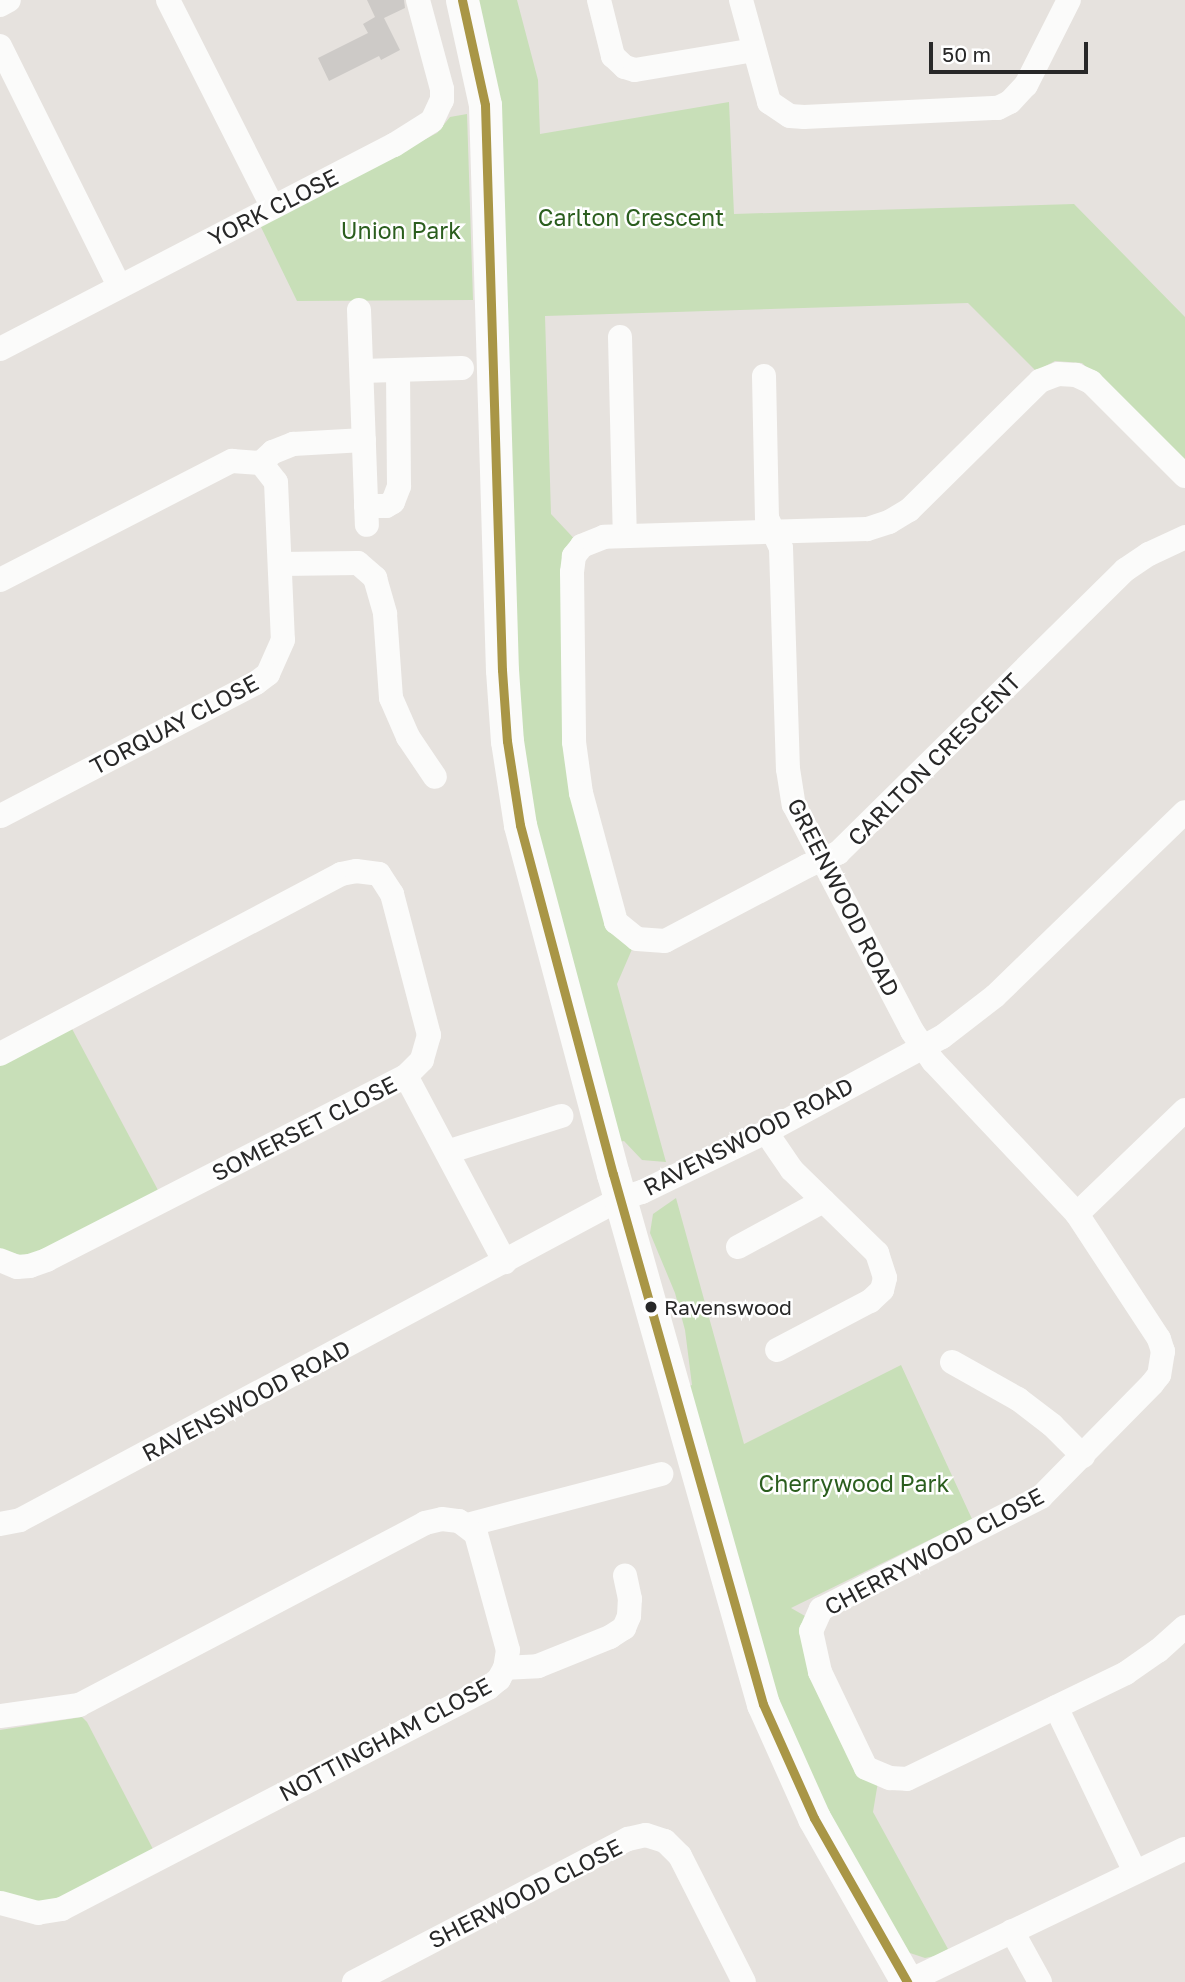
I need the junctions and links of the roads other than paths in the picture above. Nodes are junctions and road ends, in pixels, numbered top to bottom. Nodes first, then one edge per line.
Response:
1 (9, 0) edge
2 (168, 0) edge
3 (418, 0) edge
4 (462, 0) edge
5 (599, 0) edge
6 (741, 0) edge
7 (1069, 0) edge
8 (0, 5) edge
9 (0, 46) edge
10 (754, 50) junction
11 (272, 206) junction
12 (119, 286) junction
13 (359, 310) dead end
14 (620, 337) dead end
15 (0, 349) edge
16 (462, 368) dead end
17 (398, 370) junction
18 (362, 371) junction
19 (764, 376) dead end
20 (364, 440) junction
21 (261, 463) junction
22 (1185, 476) edge
23 (774, 532) junction
24 (625, 536) junction
25 (1185, 537) edge
26 (281, 564) junction
27 (0, 580) edge
28 (435, 777) dead end
29 (1185, 813) edge
30 (0, 817) edge
31 (821, 860) junction
32 (923, 1046) junction
33 (0, 1054) edge
34 (405, 1076) junction
35 (1185, 1110) edge
36 (561, 1115) dead end
37 (766, 1132) junction
38 (447, 1152) junction
39 (620, 1199) junction
40 (823, 1201) junction
41 (1077, 1214) junction
42 (738, 1247) dead end
43 (0, 1261) edge
44 (505, 1262) junction
45 (1159, 1339) joint
46 (777, 1350) dead end
47 (952, 1362) dead end
48 (1083, 1456) junction
49 (661, 1474) dead end
50 (0, 1524) edge
51 (467, 1525) junction
52 (625, 1576) dead end
53 (1185, 1626) edge
54 (505, 1668) junction
55 (1056, 1707) junction
56 (0, 1716) edge
57 (1185, 1849) edge
58 (1135, 1872) junction
59 (0, 1902) edge
60 (1012, 1931) junction
61 (354, 1982) edge
62 (744, 1982) edge
63 (907, 1982) edge
64 (1040, 1982) edge

1 - 8 street
2 - 11 street
3 - 11 street, YORK CLOSE
4 - 39 street
5 - 10 street
6 - 10 street
7 - 10 street
9 - 12 street
11 - 12 street, YORK CLOSE
12 - 15 street, YORK CLOSE
13 - 18 street
14 - 24 street
16 - 17 street
17 - 18 street
17 - 20 street
18 - 20 street
19 - 23 street, GREENWOOD ROAD
20 - 21 street
21 - 26 street, TORQUAY CLOSE
21 - 27 street
22 - 23 street, CARLTON CRESCENT
23 - 24 street, CARLTON CRESCENT
23 - 31 street, GREENWOOD ROAD
24 - 31 street, CARLTON CRESCENT
25 - 31 street, CARLTON CRESCENT
26 - 28 street
26 - 30 street, TORQUAY CLOSE
29 - 32 street, RAVENSWOOD ROAD
31 - 32 street, GREENWOOD ROAD
32 - 37 street, RAVENSWOOD ROAD
32 - 41 street, GREENWOOD ROAD
33 - 34 street, SOMERSET CLOSE
34 - 38 street
34 - 43 street, SOMERSET CLOSE
35 - 41 street
36 - 38 street
37 - 39 street, RAVENSWOOD ROAD
37 - 40 street
38 - 44 street
39 - 44 street, RAVENSWOOD ROAD
39 - 63 street
40 - 42 street
40 - 46 street
41 - 45 street, GREENWOOD ROAD
44 - 50 street, RAVENSWOOD ROAD
45 - 48 street, CHERRYWOOD CLOSE
47 - 48 street
48 - 55 street, CHERRYWOOD CLOSE
49 - 51 street
51 - 54 street, NOTTINGHAM CLOSE
51 - 56 street
52 - 54 street
53 - 55 street, CHERRYWOOD CLOSE
54 - 59 street, NOTTINGHAM CLOSE
55 - 58 street
57 - 58 street
58 - 60 street
60 - 63 street
60 - 64 street
61 - 62 street, SHERWOOD CLOSE

